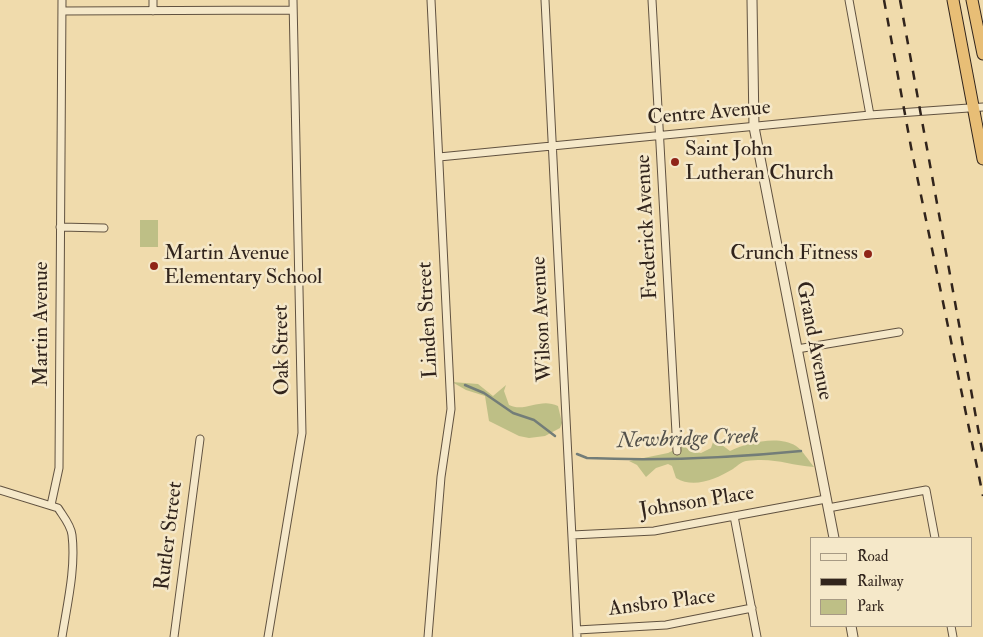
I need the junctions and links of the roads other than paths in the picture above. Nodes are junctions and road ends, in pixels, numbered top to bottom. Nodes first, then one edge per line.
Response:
1 (62, 0) edge
2 (153, 0) edge
3 (293, 0) edge
4 (431, 0) edge
5 (545, 0) edge
6 (652, 0) edge
7 (752, 0) edge
8 (849, 0) edge
9 (953, 0) edge
10 (972, 0) edge
11 (294, 10) junction
12 (62, 11) junction
13 (153, 11) junction
14 (983, 54) edge
15 (978, 107) edge
16 (870, 115) junction
17 (754, 128) junction
18 (661, 136) junction
19 (552, 146) junction
20 (439, 157) junction
21 (983, 159) edge
22 (60, 227) junction
23 (104, 228) dead end
24 (899, 332) dead end
25 (797, 349) junction
26 (200, 440) dead end
27 (677, 451) dead end
28 (0, 490) edge
29 (827, 503) junction
30 (50, 505) junction
31 (734, 516) junction
32 (572, 535) junction
33 (834, 537) edge
34 (934, 537) edge
35 (752, 608) junction
36 (577, 634) edge
37 (62, 637) edge
38 (174, 637) edge
39 (268, 637) edge
40 (428, 637) edge
41 (757, 637) edge

1 - 12 street, Martin Avenue
2 - 13 street
3 - 11 street, Oak Street
4 - 20 street, Linden Street
5 - 19 street, Wilson Avenue
6 - 18 street, Frederick Avenue
7 - 17 street, Grand Avenue
8 - 16 street
9 - 15 highway
10 - 14 highway
11 - 13 street
11 - 39 street, Oak Street
12 - 13 street
12 - 22 street, Martin Avenue
15 - 16 street, Centre Avenue
15 - 21 highway
16 - 17 street, Centre Avenue
17 - 18 street, Centre Avenue
17 - 25 street, Grand Avenue
18 - 19 street, Centre Avenue
18 - 27 street, Frederick Avenue
19 - 20 street, Centre Avenue
19 - 32 street, Wilson Avenue
20 - 40 street, Linden Street
22 - 23 street
22 - 30 street, Martin Avenue
24 - 25 street
25 - 29 street, Grand Avenue
26 - 38 street, Rutler Street
28 - 30 street
29 - 31 street, Johnson Place
29 - 33 street, Grand Avenue
29 - 34 street, Johnson Place
30 - 37 street
31 - 32 street, Johnson Place
31 - 35 street
32 - 36 street, Wilson Avenue
35 - 36 street, Ansbro Place
35 - 41 street

